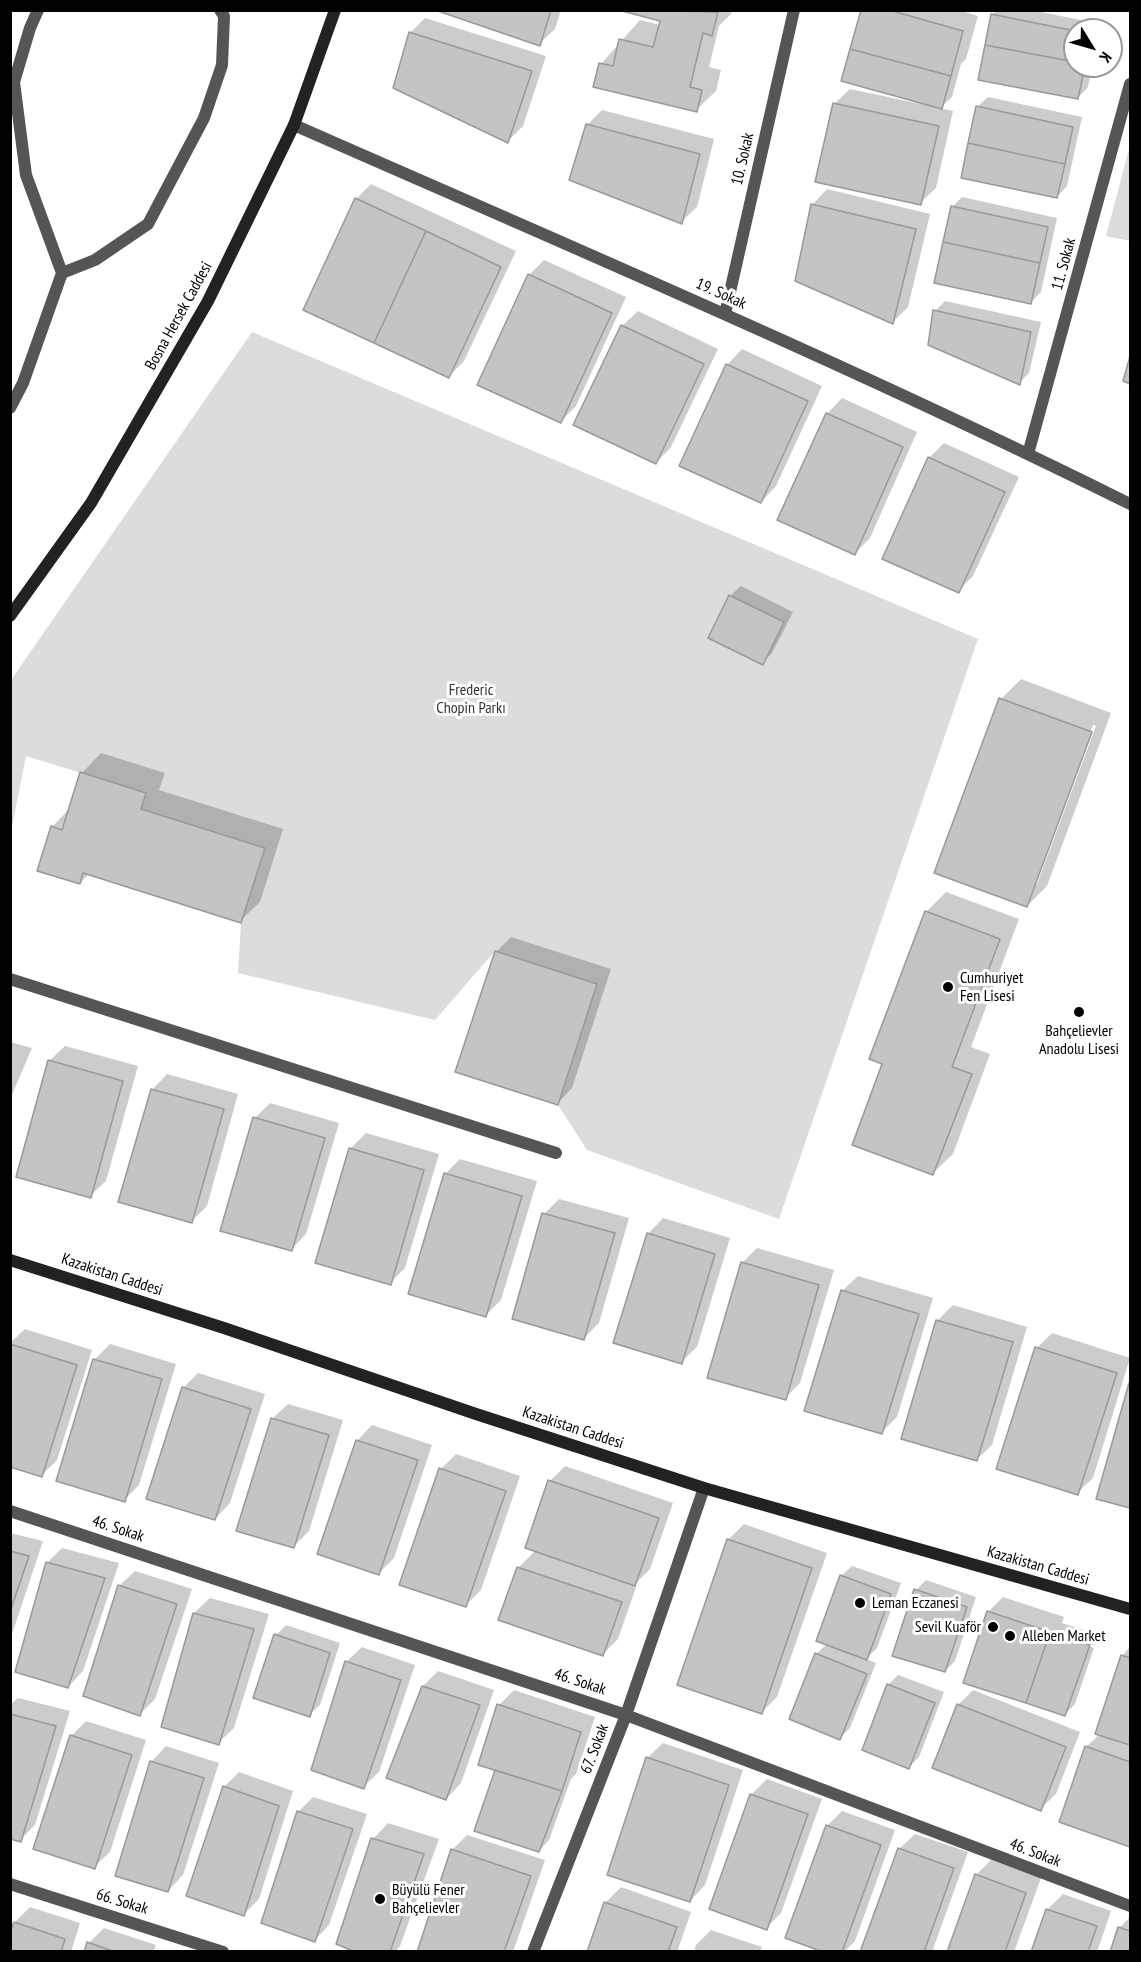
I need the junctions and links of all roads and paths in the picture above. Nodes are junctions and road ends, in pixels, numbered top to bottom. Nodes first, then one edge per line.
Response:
1 (38, 10) edge
2 (220, 10) edge
3 (334, 10) edge
4 (794, 10) edge
5 (1131, 84) edge
6 (294, 125) junction
7 (62, 273) junction
8 (725, 314) junction
9 (10, 408) edge
10 (1028, 454) junction
11 (1131, 504) edge
12 (10, 616) edge
13 (10, 979) edge
14 (556, 1153) dead end
15 (10, 1260) edge
16 (704, 1488) junction
17 (10, 1510) edge
18 (1131, 1609) edge
19 (626, 1715) junction
20 (10, 1884) edge
21 (1131, 1906) edge
22 (223, 1952) edge
23 (533, 1952) edge

1 - 7 street
2 - 7 street
3 - 6 main road, Bosna Hersek Caddesi
4 - 8 street, 10. Sokak
5 - 10 street, 11. Sokak
6 - 8 street, 19. Sokak
6 - 12 main road, Bosna Hersek Caddesi
7 - 9 street
8 - 10 street, 19. Sokak
10 - 11 street, 19. Sokak
13 - 14 street
15 - 16 main road, Kazakistan Caddesi
16 - 18 main road, Kazakistan Caddesi
16 - 19 street, 67. Sokak
17 - 19 street, 46. Sokak
19 - 21 street, 46. Sokak
19 - 23 street, 67. Sokak
20 - 22 street, 66. Sokak

